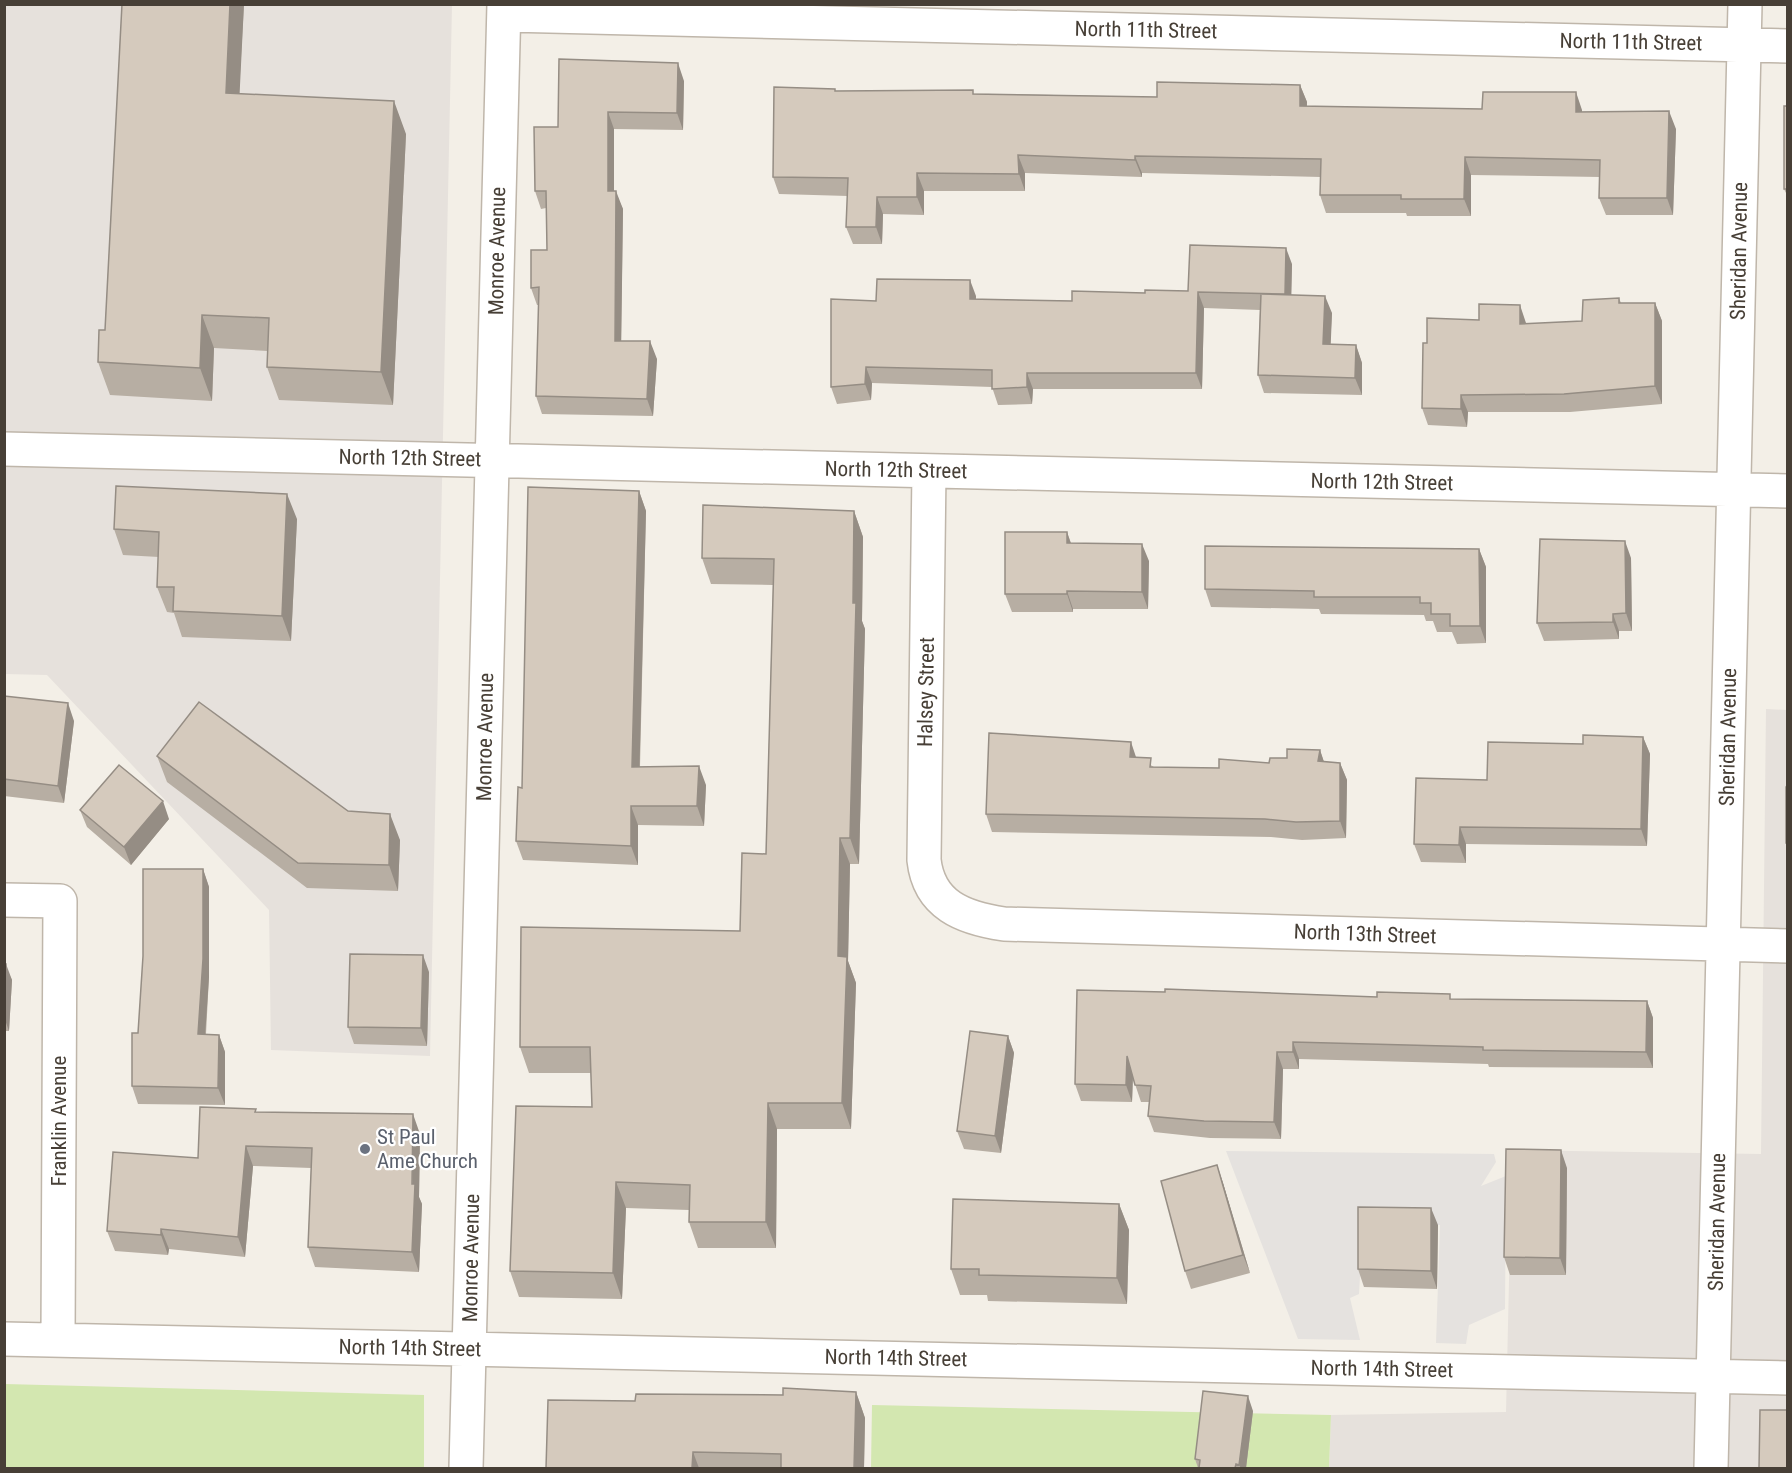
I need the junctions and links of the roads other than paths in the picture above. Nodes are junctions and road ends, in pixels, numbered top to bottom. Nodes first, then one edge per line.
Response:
1 (1745, 4) edge
2 (504, 10) edge
3 (1744, 45) junction
4 (1788, 46) edge
5 (4, 449) edge
6 (492, 460) junction
7 (930, 471) junction
8 (1734, 490) junction
9 (1788, 491) edge
10 (4, 900) edge
11 (947, 905) joint
12 (1723, 944) junction
13 (1788, 946) edge
14 (4, 1339) edge
15 (58, 1340) junction
16 (469, 1349) junction
17 (1713, 1377) junction
18 (1788, 1378) edge
19 (466, 1468) edge
20 (1711, 1468) edge

1 - 3 street, Sheridan Avenue
2 - 3 street, North 11th Street
2 - 6 street, Monroe Avenue
3 - 4 street, North 11th Street
3 - 8 street, Sheridan Avenue
5 - 6 street, North 12th Street
6 - 7 street, North 12th Street
6 - 16 street, Monroe Avenue
7 - 8 street, North 12th Street
7 - 11 street, Halsey Street
8 - 9 street, North 12th Street
8 - 12 street, Sheridan Avenue
10 - 15 street, Franklin Avenue
11 - 12 street, North 13th Street
12 - 13 street, North 13th Street
12 - 17 street, Sheridan Avenue
14 - 15 street, North 14th Street
15 - 16 street, North 14th Street
16 - 17 street, North 14th Street
16 - 19 street, Monroe Avenue
17 - 18 street, North 14th Street
17 - 20 street, Sheridan Avenue

